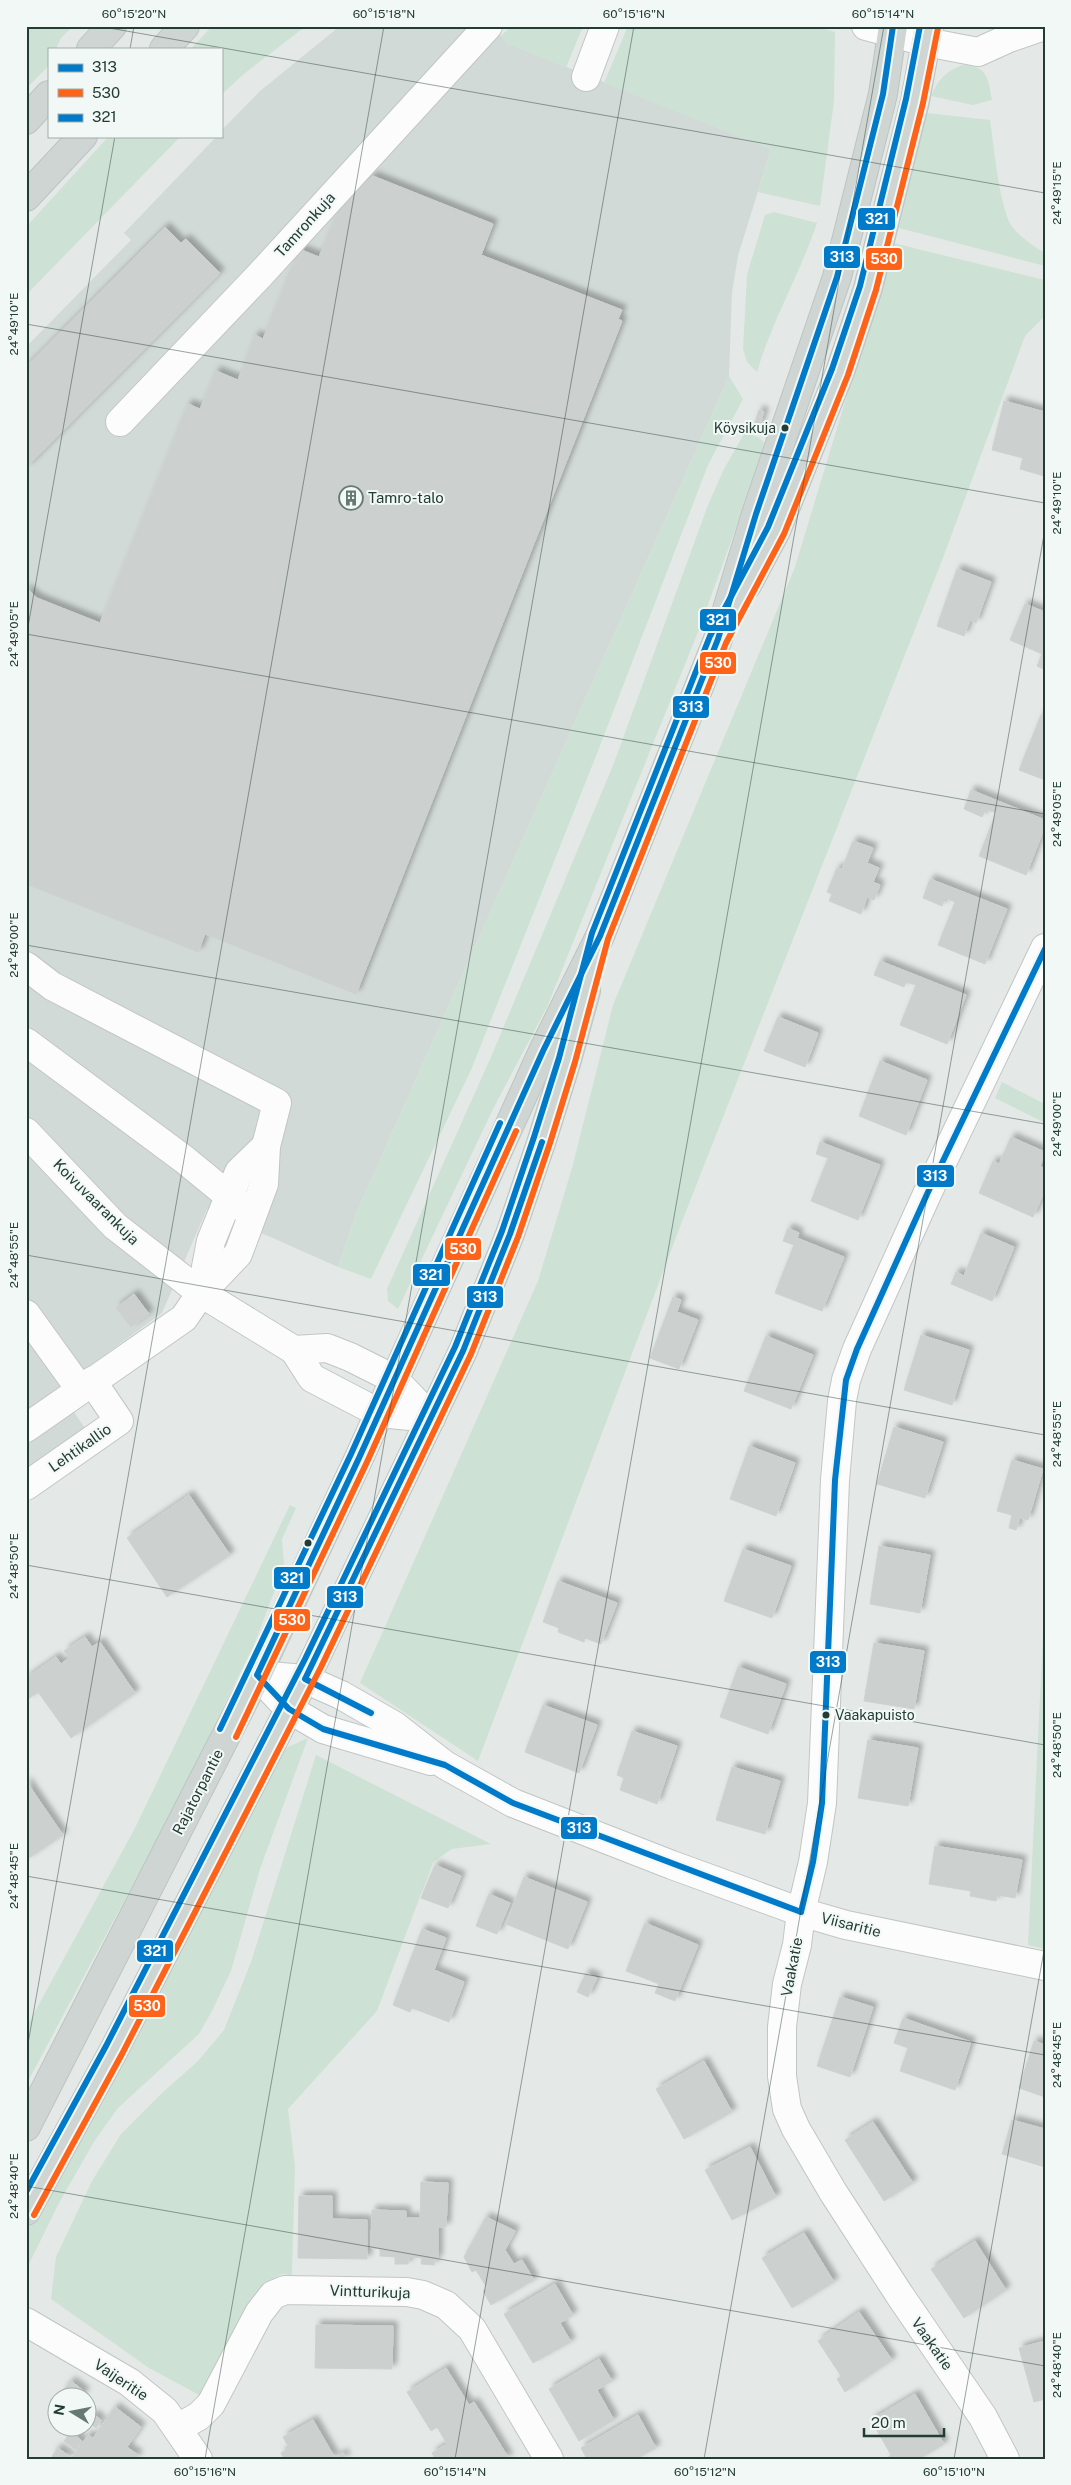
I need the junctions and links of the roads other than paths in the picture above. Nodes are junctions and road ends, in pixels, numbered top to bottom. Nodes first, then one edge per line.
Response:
1 (112, 26) edge
2 (185, 26) edge
3 (488, 26) edge
4 (605, 26) edge
5 (1044, 26) edge
6 (884, 28) edge
7 (1001, 32) edge
8 (927, 34) edge
9 (93, 48) edge
10 (165, 48) edge
11 (586, 77) dead end
12 (48, 96) edge
13 (26, 120) edge
14 (81, 138) edge
15 (26, 197) edge
16 (120, 422) dead end
17 (718, 639) junction
18 (600, 936) junction
19 (1045, 948) edge
20 (26, 966) edge
21 (26, 1042) edge
22 (26, 1132) edge
23 (266, 1146) junction
24 (228, 1198) junction
25 (252, 1216) junction
26 (201, 1293) junction
27 (26, 1314) edge
28 (294, 1350) junction
29 (394, 1379) junction
30 (86, 1385) junction
31 (379, 1413) junction
32 (431, 1418) junction
33 (26, 1428) edge
34 (26, 1486) edge
35 (257, 1675) junction
36 (305, 1679) junction
37 (289, 1709) junction
38 (445, 1765) junction
39 (801, 1912) junction
40 (1045, 1966) edge
41 (26, 2127) edge
42 (26, 2211) edge
43 (26, 2322) edge
44 (178, 2428) junction
45 (198, 2459) edge
46 (549, 2459) edge
47 (1005, 2459) edge

1 - 9 main road
2 - 10 main road
3 - 16 street, Tamronkuja
4 - 11 street
5 - 7 street
6 - 8 street
6 - 17 main road, Rajatorpantie
7 - 8 street
8 - 17 main road, Rajatorpantie
12 - 13 main road
14 - 15 main road
17 - 18 main road, Rajatorpantie
18 - 29 main road, Rajatorpantie
18 - 32 main road, Rajatorpantie
19 - 39 street, Vaakatie
20 - 23 street
21 - 24 street
22 - 26 street, Koivuvaarankuja
23 - 24 street
23 - 25 street
24 - 25 street
24 - 26 street
25 - 26 street
26 - 28 street, Koivuvaarankuja
26 - 30 street
27 - 30 street
28 - 29 street
28 - 31 street, Koivuvaarankuja
29 - 31 main road, Rajatorpantie
29 - 32 street
30 - 33 street
30 - 34 street, Lehtikallio
31 - 32 street, Koivuvaarankuja
31 - 35 main road, Rajatorpantie
32 - 36 main road, Rajatorpantie
35 - 36 street, Viisaritie
35 - 37 street, Viisaritie
35 - 41 main road, Rajatorpantie
36 - 37 main road, Rajatorpantie
36 - 38 street, Viisaritie
37 - 38 street, Viisaritie
37 - 42 main road, Rajatorpantie
38 - 39 street, Viisaritie
39 - 40 street, Viisaritie
39 - 47 street, Vaakatie
43 - 44 street, Vaijeritie
44 - 45 street, Vaijeritie
44 - 46 street, Vintturikuja

